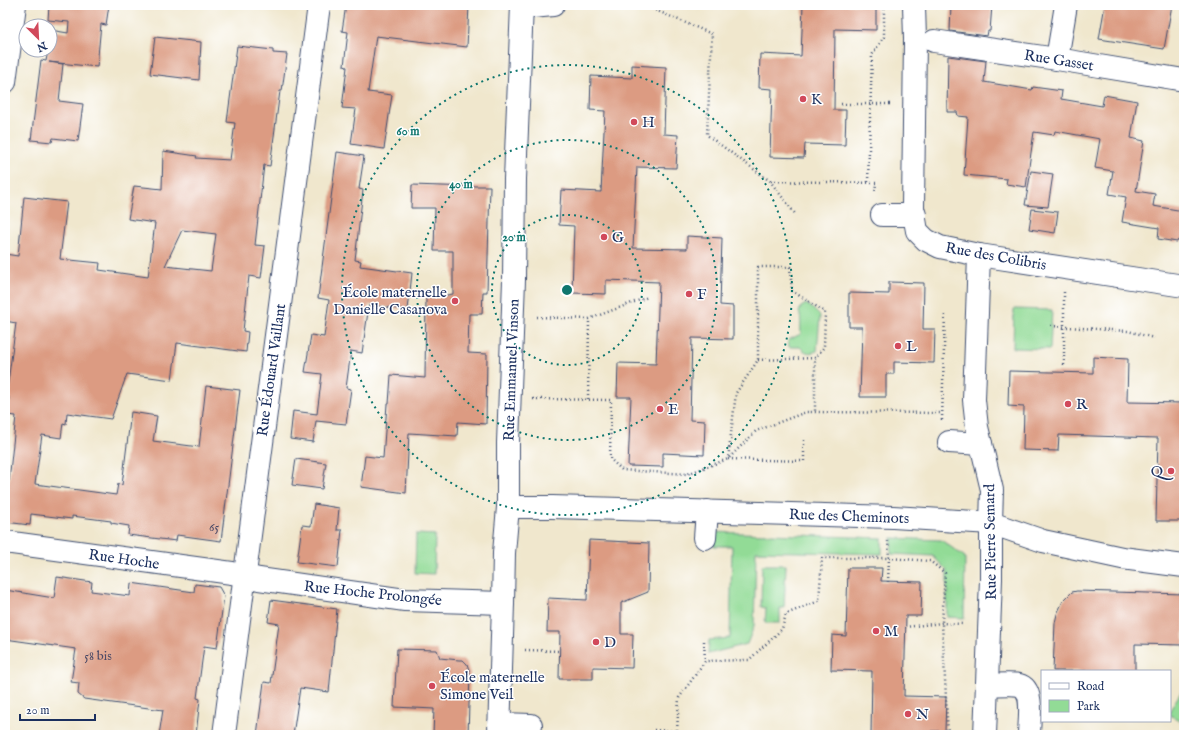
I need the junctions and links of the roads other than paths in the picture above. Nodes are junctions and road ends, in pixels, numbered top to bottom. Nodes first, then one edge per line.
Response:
1 (15, 5) edge
2 (319, 5) edge
3 (553, 5) edge
4 (914, 5) edge
5 (1066, 5) edge
6 (522, 6) edge
7 (934, 41) dead end
8 (1058, 59) junction
9 (1184, 80) edge
10 (5, 82) edge
11 (878, 205) road end
12 (915, 215) junction
13 (979, 255) junction
14 (1184, 286) edge
15 (949, 442) dead end
16 (981, 444) junction
17 (508, 507) junction
18 (707, 511) junction
19 (991, 523) junction
20 (705, 538) dead end
21 (5, 542) edge
22 (1184, 566) edge
23 (244, 575) junction
24 (504, 604) junction
25 (987, 685) junction
26 (531, 725) dead end
27 (499, 730) edge
28 (224, 735) edge
29 (985, 735) edge
30 (1029, 735) edge

1 - 10 street
2 - 23 street, Rue Édouard Vaillant
3 - 6 street
4 - 12 street, Rue des Colibris
5 - 8 street
6 - 17 street, Rue Emmanuel Vinson
7 - 8 street, Rue Gasset
8 - 9 street, Rue Gasset
11 - 12 street
12 - 13 street, Rue des Colibris
13 - 14 street, Rue des Colibris
13 - 16 street, Rue Pierre Semard
15 - 16 street
16 - 19 street, Rue Pierre Semard
17 - 18 street, Rue des Cheminots
17 - 24 street, Rue Emmanuel Vinson
18 - 19 street, Rue des Cheminots
18 - 20 street
19 - 22 street, Rue des Cheminots
19 - 25 street, Rue Pierre Semard
21 - 23 street, Rue Hoche
23 - 24 street, Rue Hoche Prolongée
23 - 28 street, Rue Édouard Vaillant
24 - 27 street, Rue Emmanuel Vinson
25 - 29 street, Rue Pierre Semard
25 - 30 street
26 - 27 street

